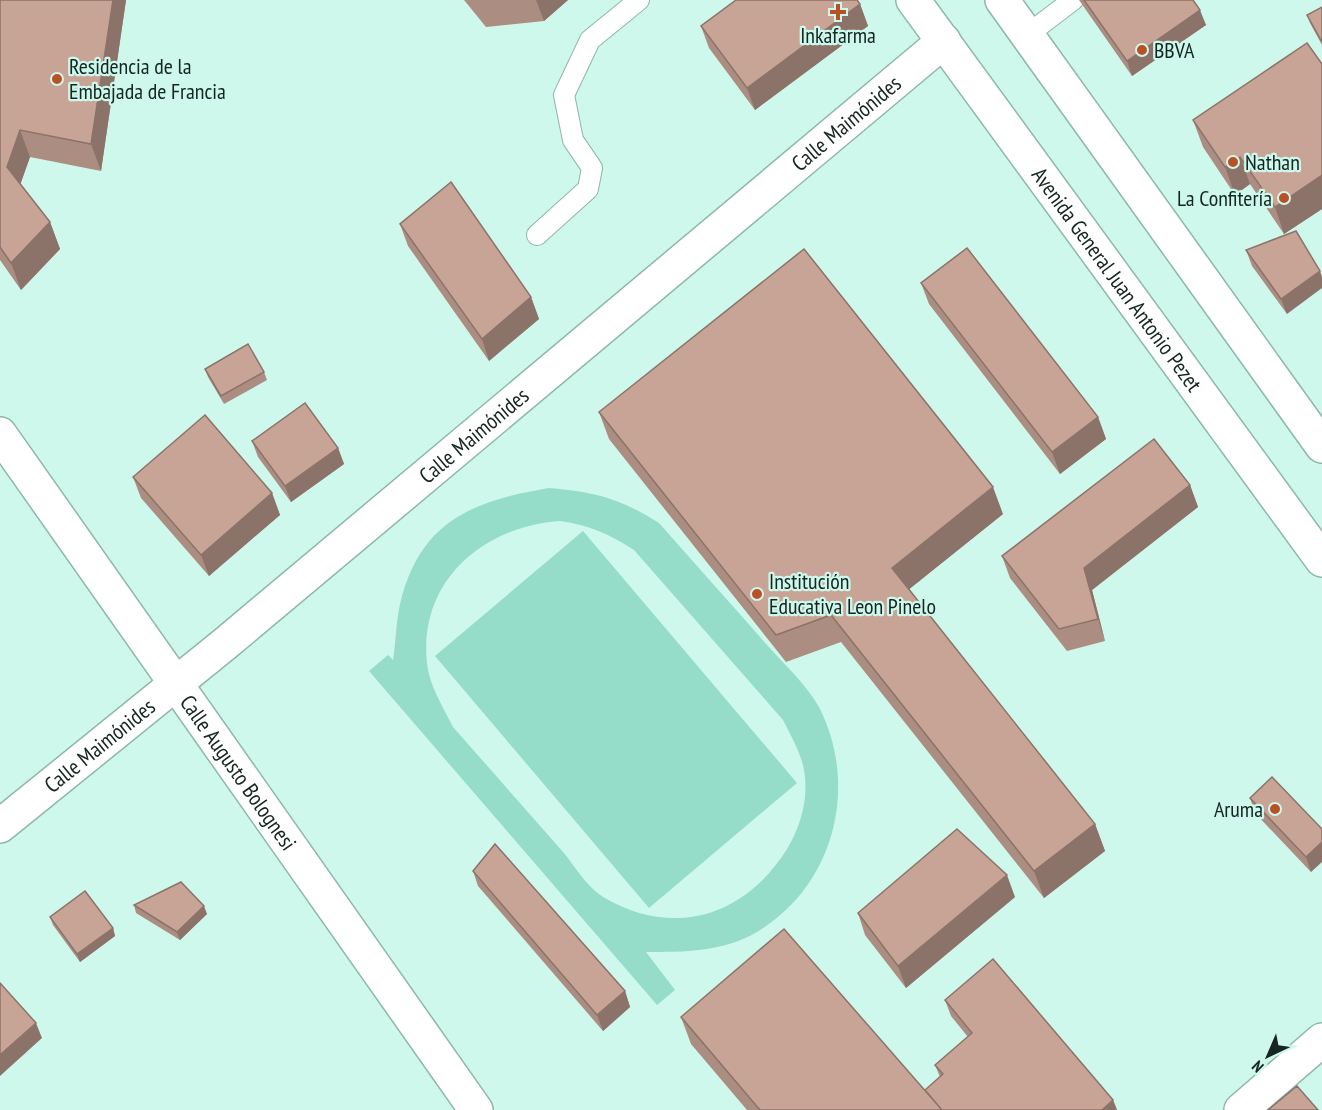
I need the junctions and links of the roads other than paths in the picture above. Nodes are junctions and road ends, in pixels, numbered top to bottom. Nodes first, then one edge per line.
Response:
1 (639, 0) edge
2 (913, 0) edge
3 (1002, 0) edge
4 (1073, 0) edge
5 (1027, 35) junction
6 (944, 41) junction
7 (537, 235) dead end
8 (0, 434) edge
9 (1322, 446) edge
10 (1322, 560) edge
11 (175, 683) junction
12 (0, 826) edge
13 (1322, 1040) edge
14 (460, 1104) edge
15 (1241, 1110) edge

1 - 7 lane
2 - 6 street, Avenida General Juan Antonio Pezet
3 - 5 street
4 - 5 lane
5 - 9 street
6 - 10 street, Avenida General Juan Antonio Pezet
6 - 11 street, Calle Maimónides
8 - 11 street, Calle Augusto Bolognesi
11 - 12 street, Calle Maimónides
11 - 14 street, Calle Augusto Bolognesi
13 - 15 street

